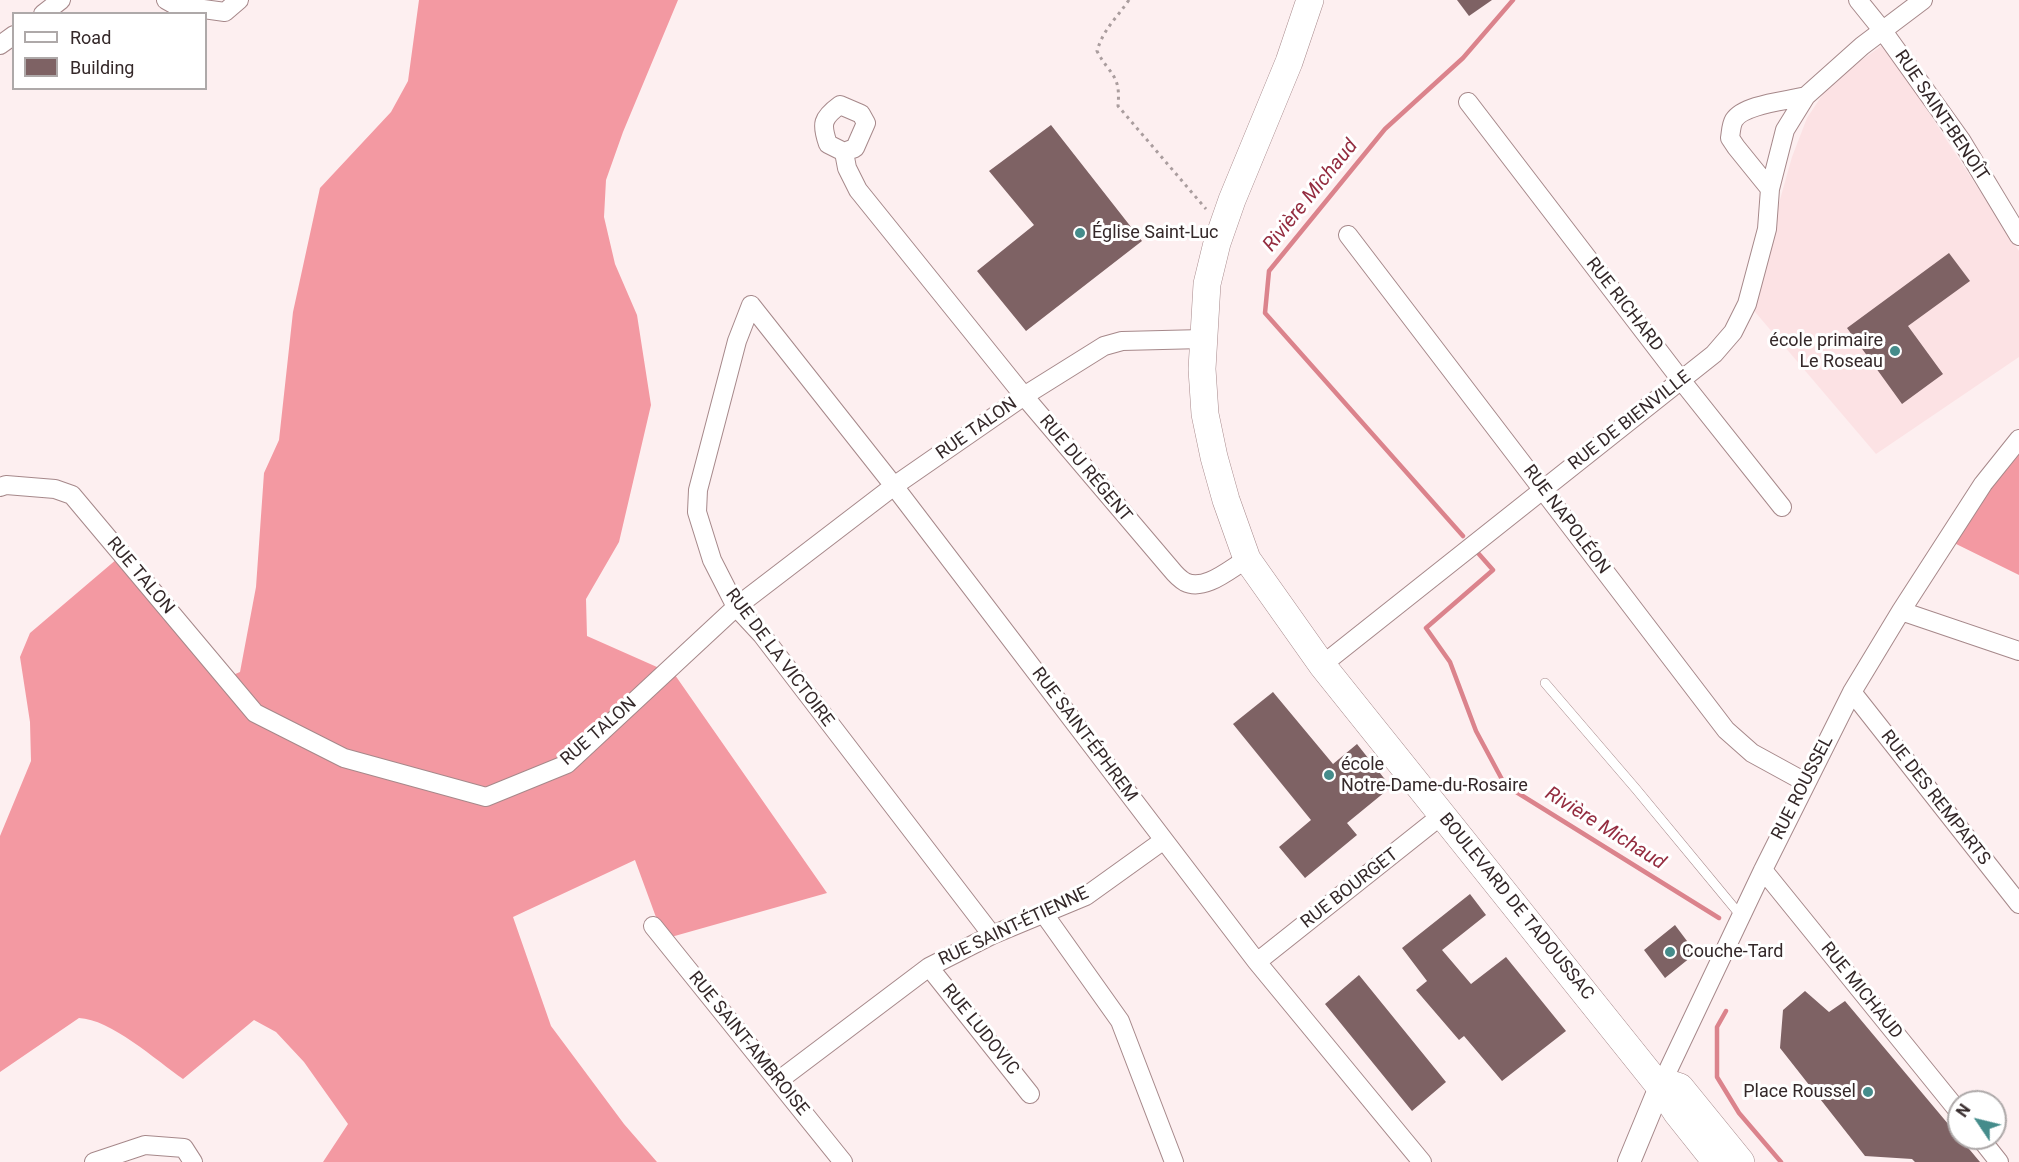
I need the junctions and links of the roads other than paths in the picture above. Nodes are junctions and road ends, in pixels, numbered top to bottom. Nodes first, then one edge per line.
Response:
1 (61, 0) edge
2 (166, 0) edge
3 (239, 0) edge
4 (1310, 0) edge
5 (1858, 0) edge
6 (1923, 0) edge
7 (46, 12) edge
8 (1883, 31) junction
9 (1806, 96) junction
10 (1468, 102) dead end
11 (844, 152) dead end
12 (1770, 189) junction
13 (1348, 235) dead end
14 (2019, 236) edge
15 (751, 305) joint
16 (1203, 339) junction
17 (1681, 380) junction
18 (1024, 396) junction
19 (2019, 439) edge
20 (894, 486) junction
21 (0, 487) edge
22 (1543, 490) junction
23 (1782, 507) dead end
24 (1247, 559) junction
25 (736, 607) junction
26 (1901, 611) junction
27 (2019, 651) edge
28 (1322, 665) junction
29 (1545, 682) dead end
30 (1852, 693) junction
31 (1805, 782) junction
32 (1442, 815) junction
33 (1164, 840) junction
34 (1763, 870) junction
35 (2019, 904) edge
36 (1044, 914) junction
37 (1741, 916) junction
38 (653, 926) dead end
39 (992, 934) junction
40 (1257, 962) junction
41 (929, 967) junction
42 (778, 1081) junction
43 (1660, 1088) junction
44 (1030, 1094) dead end
45 (1947, 1097) edge
46 (1990, 1150) edge
47 (94, 1162) edge
48 (193, 1162) edge
49 (843, 1162) edge
50 (1174, 1162) edge
51 (1422, 1162) edge
52 (1629, 1162) edge
53 (1716, 1162) edge
54 (1741, 1162) edge
55 (1999, 1162) edge

1 - 7 street
2 - 3 street
4 - 16 main road, BOULEVARD DE TADOUSSAC
5 - 8 street, RUE SAINT-BENOÎT
6 - 8 street, RUE DE BIENVILLE
8 - 9 street, RUE DE BIENVILLE
8 - 14 street, RUE SAINT-BENOÎT
9 - 12 street, RUE DE BIENVILLE
9 - 12 street, RUE DE BIENVILLE
10 - 17 street, RUE RICHARD
11 - 18 street, RUE DU RÉGENT
12 - 17 street, RUE DE BIENVILLE
13 - 22 street, RUE NAPOLÉON
15 - 20 street, RUE SAINT-ÉPHREM
15 - 25 street, RUE DE LA VICTOIRE
16 - 18 street, RUE TALON
16 - 24 main road, BOULEVARD DE TADOUSSAC
17 - 22 street, RUE DE BIENVILLE
17 - 23 street, RUE RICHARD
18 - 20 street, RUE TALON
18 - 24 street, RUE DU RÉGENT
19 - 26 street, RUE ROUSSEL
20 - 25 street, RUE TALON
20 - 33 street, RUE SAINT-ÉPHREM
21 - 25 street, RUE TALON
22 - 28 street, RUE DE BIENVILLE
22 - 31 street, RUE NAPOLÉON
24 - 28 main road, BOULEVARD DE TADOUSSAC
25 - 39 street, RUE DE LA VICTOIRE
26 - 27 street
26 - 30 street, RUE ROUSSEL
28 - 32 main road, BOULEVARD DE TADOUSSAC
29 - 37 lane
30 - 31 street, RUE ROUSSEL
30 - 35 street, RUE DES REMPARTS
31 - 34 street, RUE ROUSSEL
32 - 40 street, RUE BOURGET
32 - 43 main road, BOULEVARD DE TADOUSSAC
33 - 36 street, RUE SAINT-ÉTIENNE
33 - 40 street, RUE SAINT-ÉPHREM
34 - 37 street, RUE ROUSSEL
34 - 45 street, RUE MICHAUD
36 - 39 street, RUE SAINT-ÉTIENNE
36 - 50 street
37 - 43 street, RUE ROUSSEL
38 - 42 street, RUE SAINT-AMBROISE
39 - 41 street, RUE SAINT-ÉTIENNE
40 - 51 street, RUE SAINT-ÉPHREM
41 - 42 street, RUE SAINT-ÉTIENNE
41 - 44 street, RUE LUDOVIC
42 - 49 street, RUE SAINT-AMBROISE
43 - 52 street, RUE ROUSSEL
43 - 53 main road, BOULEVARD DE TADOUSSAC
43 - 54 main road
46 - 55 street
47 - 48 street

